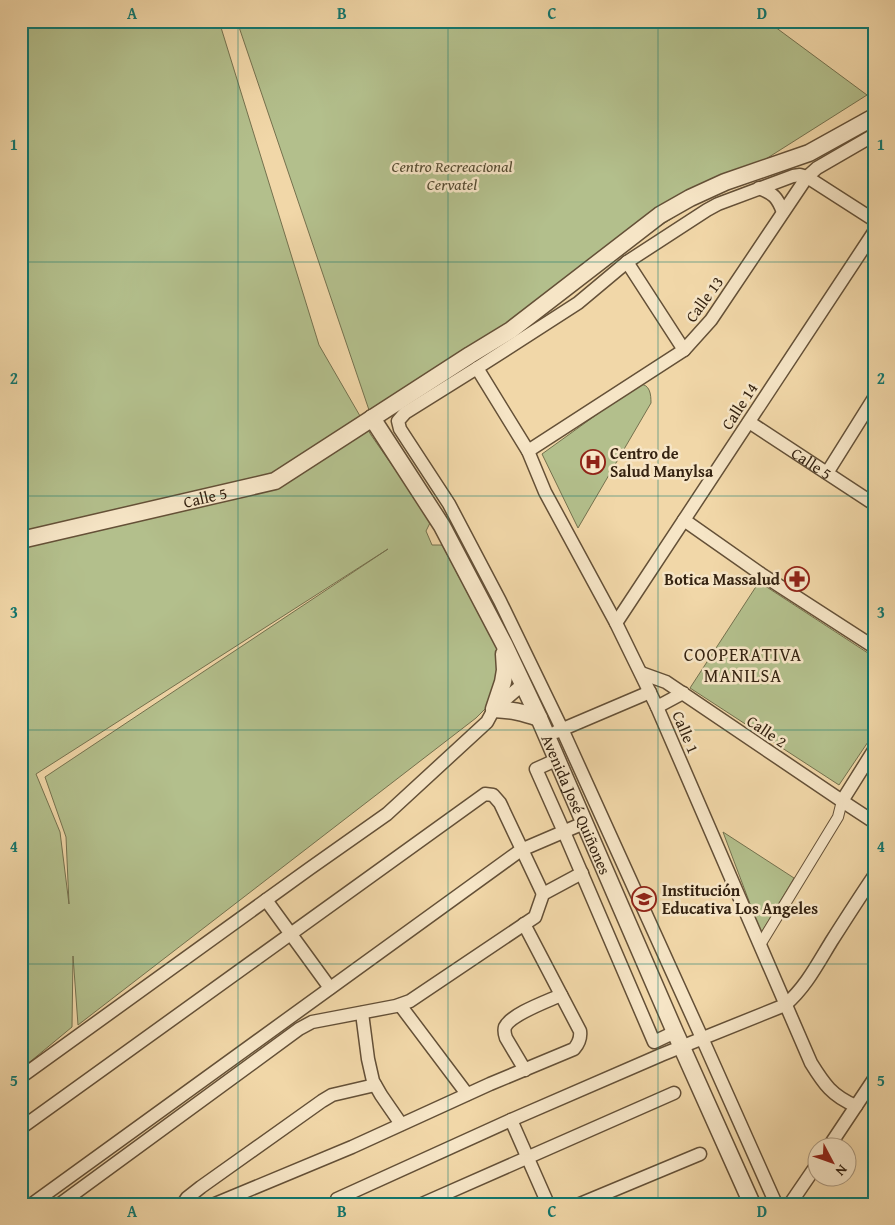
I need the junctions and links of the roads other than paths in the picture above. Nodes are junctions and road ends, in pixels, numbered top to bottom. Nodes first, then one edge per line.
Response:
1 (874, 117) edge
2 (874, 135) edge
3 (807, 177) junction
4 (759, 188) junction
5 (783, 212) junction
6 (874, 220) edge
7 (874, 232) edge
8 (627, 262) junction
9 (684, 350) junction
10 (477, 368) junction
11 (874, 398) edge
12 (372, 418) junction
13 (749, 422) junction
14 (528, 451) junction
15 (827, 473) junction
16 (874, 504) edge
17 (684, 520) junction
18 (21, 540) edge
19 (616, 623) junction
20 (504, 644) junction
21 (874, 647) edge
22 (641, 673) junction
23 (522, 685) junction
24 (650, 692) junction
25 (683, 693) junction
26 (657, 707) junction
27 (494, 710) junction
28 (539, 718) junction
29 (562, 729) junction
30 (546, 737) junction
31 (874, 750) edge
32 (556, 760) junction
33 (842, 801) junction
34 (874, 822) edge
35 (584, 823) junction
36 (564, 832) junction
37 (521, 850) junction
38 (582, 873) junction
39 (874, 876) edge
40 (610, 882) junction
41 (589, 890) junction
42 (543, 894) junction
43 (266, 900) junction
44 (524, 924) junction
45 (290, 934) junction
46 (760, 945) junction
47 (330, 988) junction
48 (561, 995) junction
49 (400, 1005) junction
50 (785, 1005) junction
51 (362, 1013) junction
52 (702, 1038) junction
53 (678, 1039) junction
54 (524, 1070) junction
55 (21, 1077) edge
56 (874, 1079) edge
57 (375, 1085) junction
58 (674, 1093) dead end
59 (468, 1094) junction
60 (856, 1106) junction
61 (510, 1120) junction
62 (401, 1124) junction
63 (21, 1128) edge
64 (835, 1138) edge
65 (700, 1154) dead end
66 (528, 1158) junction
67 (808, 1178) edge
68 (32, 1204) edge
69 (60, 1204) edge
70 (183, 1204) edge
71 (216, 1204) edge
72 (340, 1204) edge
73 (422, 1204) edge
74 (548, 1204) edge
75 (580, 1204) edge
76 (752, 1204) edge
77 (776, 1204) edge
78 (790, 1204) edge

1 - 12 street, Calle 5
2 - 3 street, Calle 13
3 - 4 street
3 - 5 street, Calle 13
3 - 6 street
4 - 5 street
4 - 8 street
5 - 9 street, Calle 13
7 - 13 street, Calle 14
8 - 9 street
8 - 10 street
9 - 14 street, Calle 13
10 - 14 street, Calle 1
10 - 29 street
11 - 15 street
12 - 18 street, Calle 5
12 - 20 street, Avenida José Quiñones
13 - 15 street, Calle 5
13 - 17 street, Calle 14
14 - 19 street, Calle 1
15 - 16 street, Calle 5
17 - 19 street, Calle 14
17 - 21 street
19 - 22 street, Calle 1
20 - 23 street, Avenida José Quiñones
20 - 27 street
22 - 24 street, Calle 1
22 - 25 street, Calle 2
23 - 27 street
23 - 28 street, Avenida José Quiñones
24 - 26 street, Calle 1
24 - 29 street
25 - 26 street
25 - 33 street, Calle 2
26 - 46 street, Calle 1
27 - 28 street
27 - 43 street
28 - 30 street, Avenida José Quiñones
29 - 30 street
29 - 52 street
30 - 32 street, Avenida José Quiñones
31 - 33 street
32 - 35 street, Avenida José Quiñones
32 - 36 street
33 - 34 street, Calle 2
33 - 46 street
35 - 36 street
35 - 40 street, Avenida José Quiñones
36 - 37 street
36 - 38 street
37 - 42 street
37 - 45 street
37 - 47 street
38 - 41 street
38 - 42 street
39 - 50 street
40 - 41 street
40 - 53 street, Avenida José Quiñones
41 - 53 street
42 - 44 street
43 - 45 street
43 - 55 street
44 - 48 street
44 - 49 street
45 - 47 street
45 - 63 street
46 - 50 street, Calle 1
47 - 68 street
48 - 54 street
48 - 54 street
49 - 51 street
49 - 59 street
50 - 52 street
50 - 60 street, Calle 1
51 - 57 street
51 - 69 street
52 - 53 street
52 - 77 street
53 - 61 street
53 - 76 street, Avenida José Quiñones
54 - 59 street
56 - 60 street
57 - 62 street
57 - 70 street
58 - 66 street
59 - 62 street
60 - 64 street
61 - 66 street
61 - 72 street
62 - 71 street
65 - 75 street
66 - 73 street
66 - 74 street
67 - 78 street

